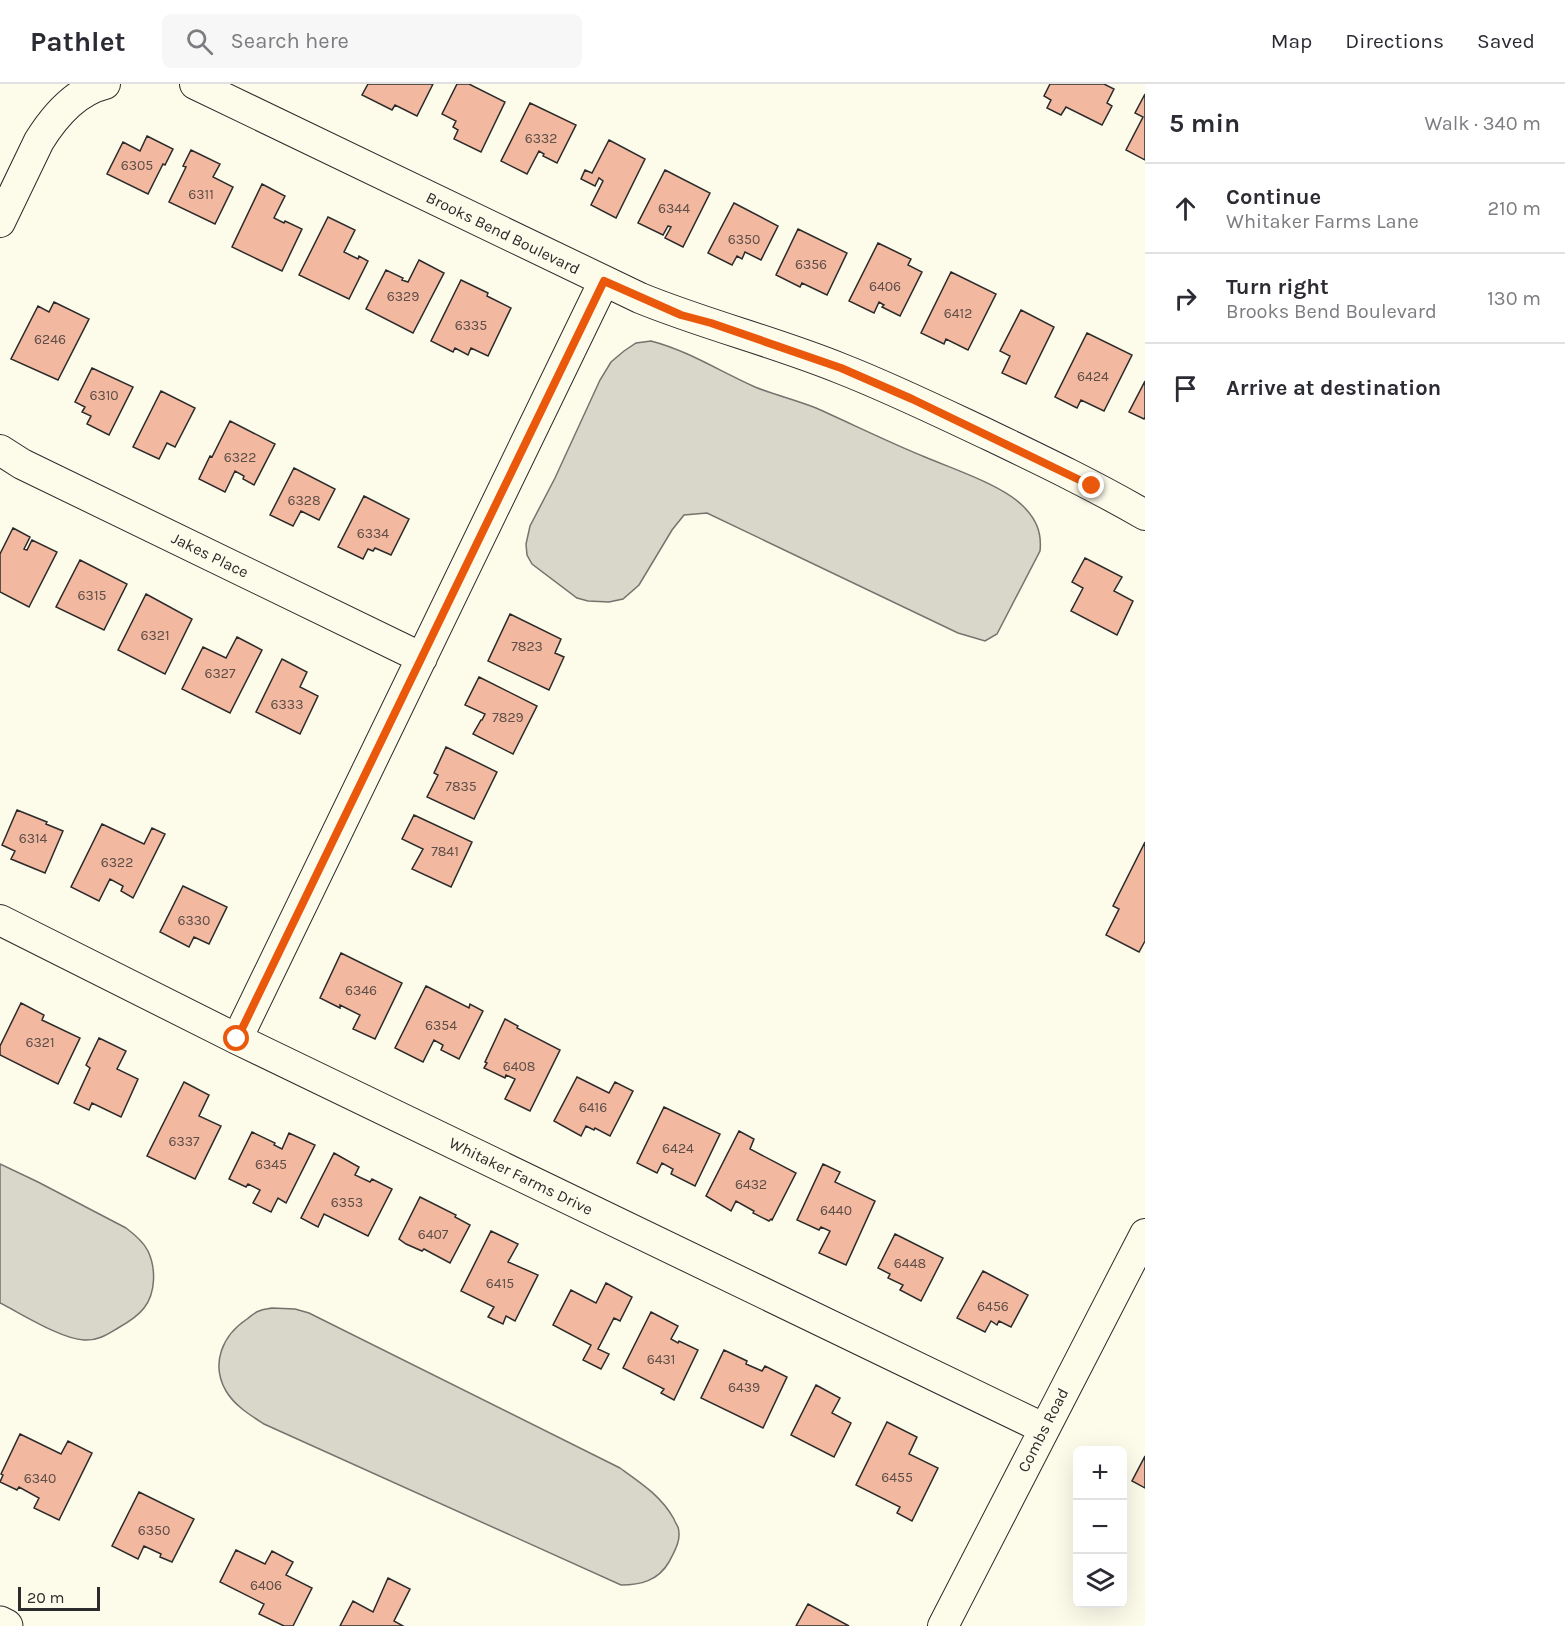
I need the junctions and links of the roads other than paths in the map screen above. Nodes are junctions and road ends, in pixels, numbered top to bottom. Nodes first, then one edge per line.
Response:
1 (105, 84) edge
2 (195, 84) edge
3 (0, 222) edge
4 (604, 281) junction
5 (0, 450) edge
6 (1145, 515) edge
7 (422, 658) junction
8 (0, 920) edge
9 (237, 1039) junction
10 (1145, 1234) edge
11 (1043, 1428) junction
12 (0, 1623) edge
13 (6, 1626) edge
14 (943, 1626) edge

1 - 3 street
2 - 4 street, Brooks Bend Boulevard
4 - 6 street, Brooks Bend Boulevard
4 - 7 street
5 - 7 street, Jakes Place
7 - 9 street
8 - 9 street, Whitaker Farms Drive
9 - 11 street, Whitaker Farms Drive
10 - 11 street, Combs Road
11 - 14 street, Combs Road
12 - 13 main road

